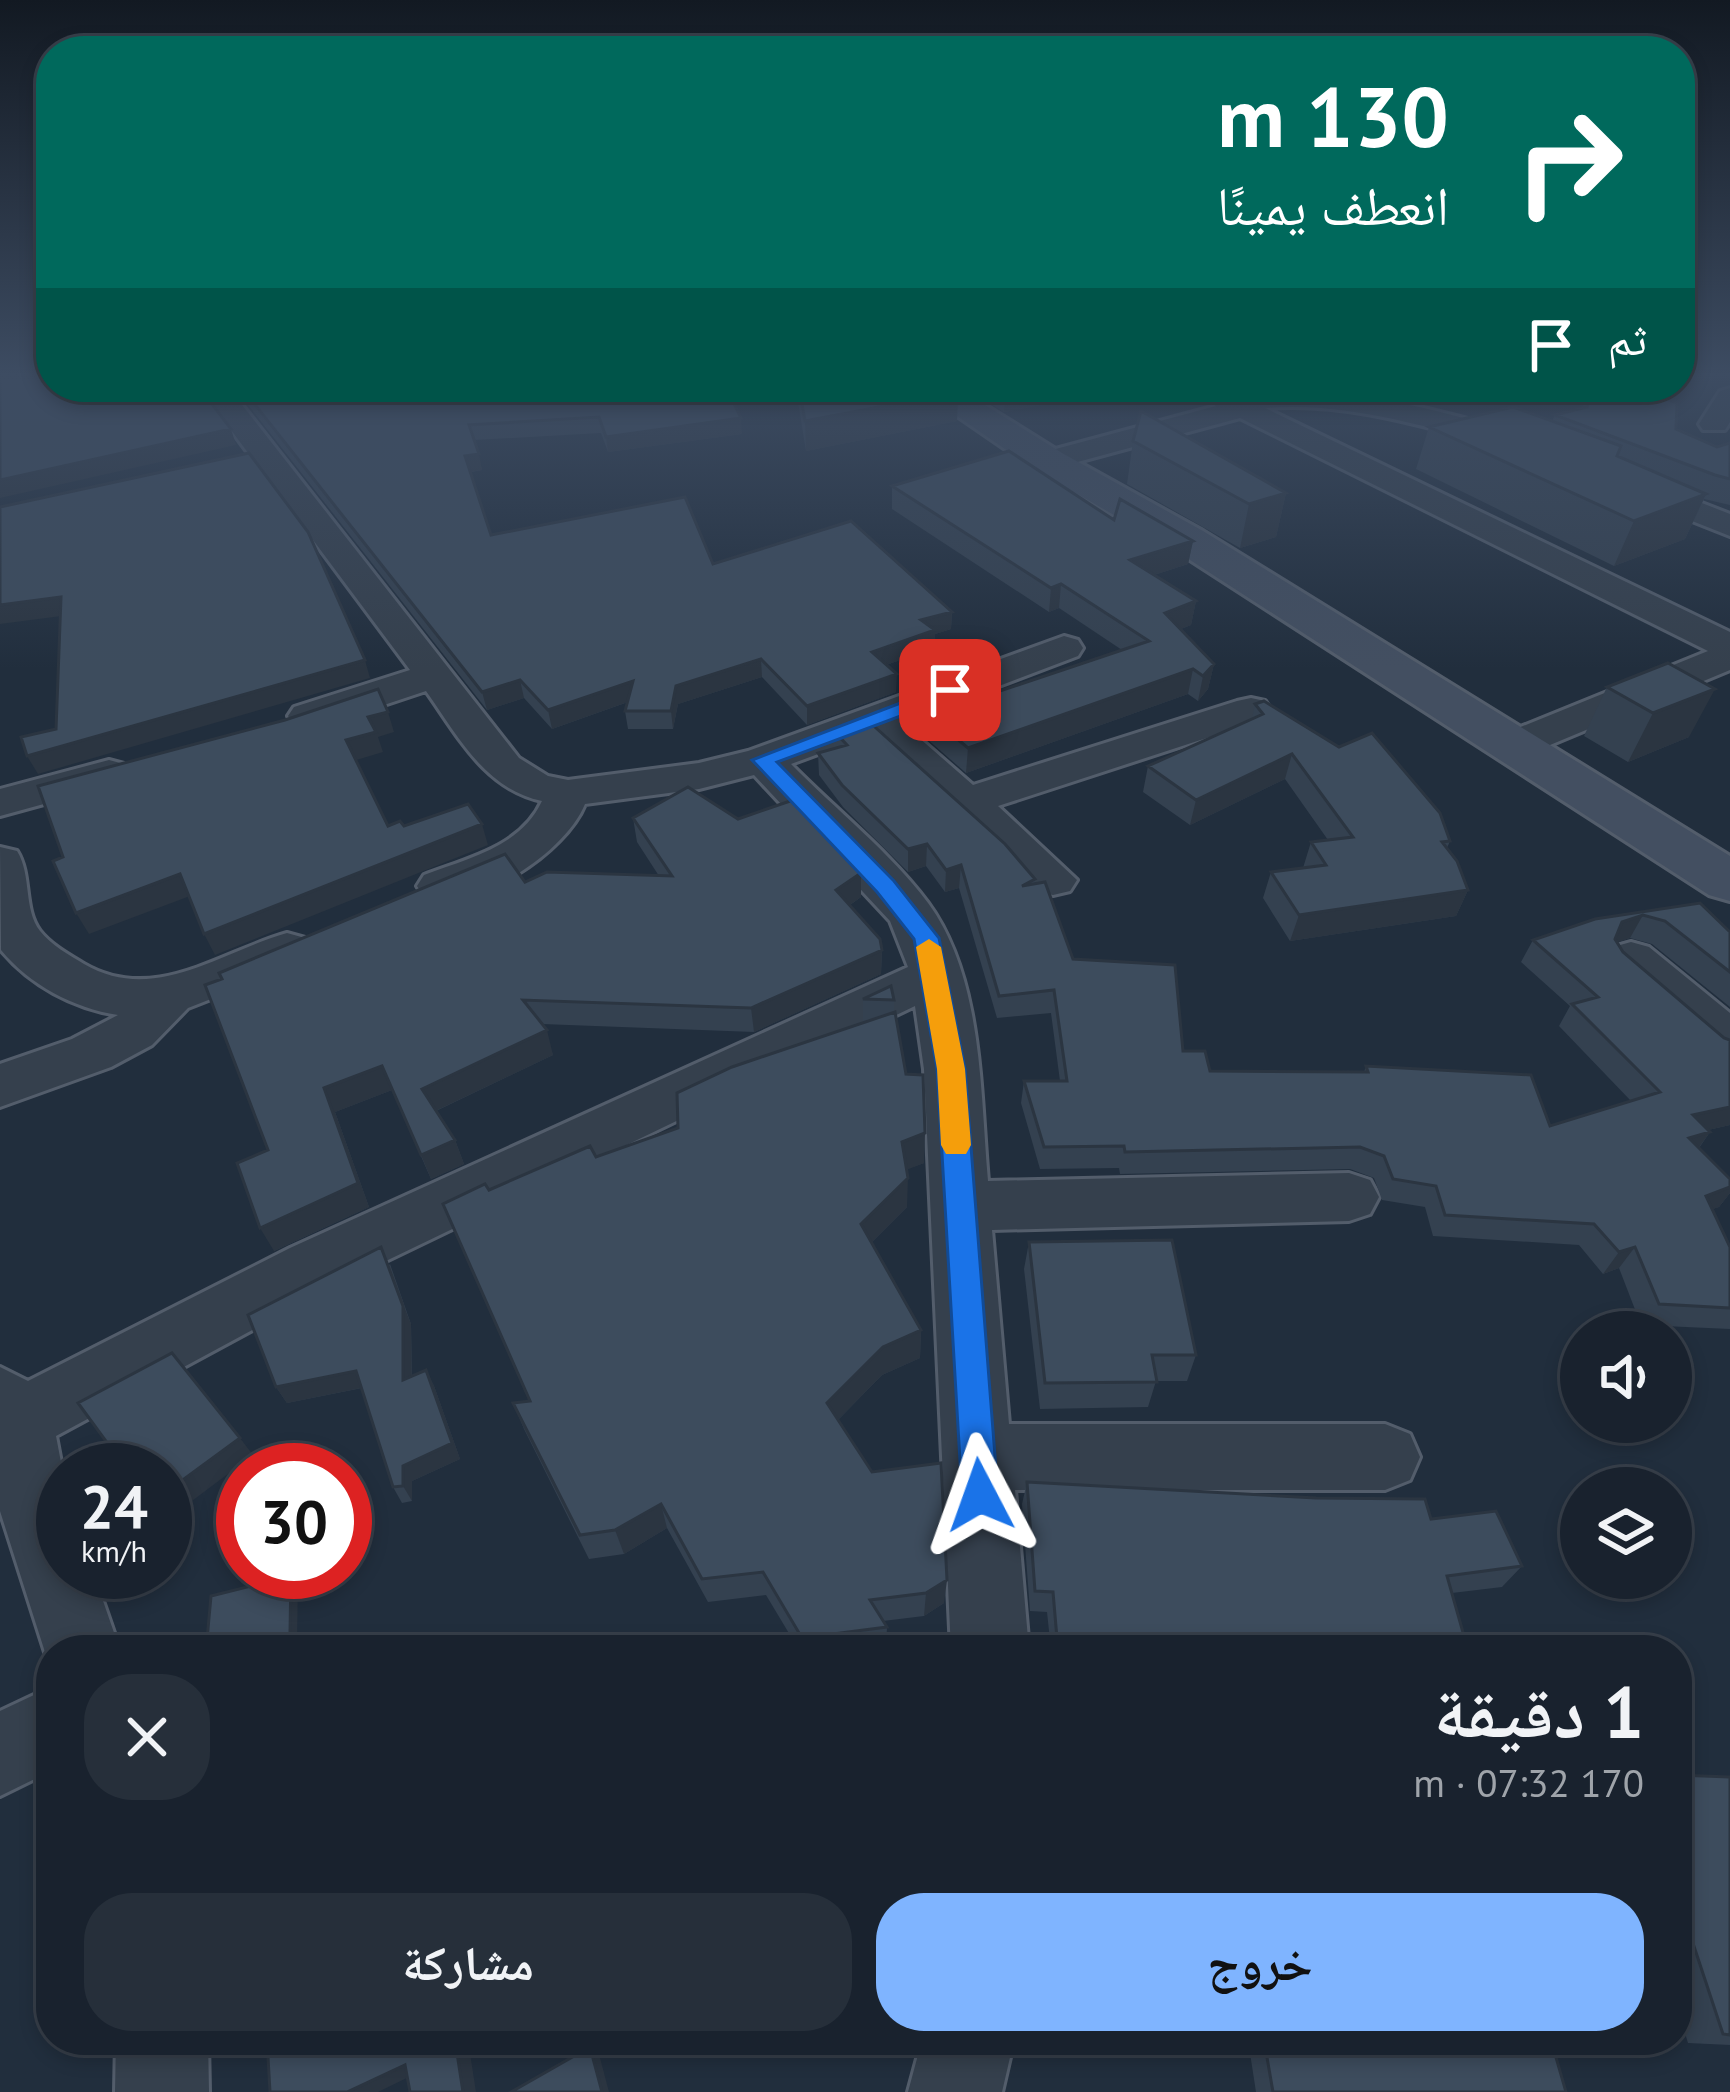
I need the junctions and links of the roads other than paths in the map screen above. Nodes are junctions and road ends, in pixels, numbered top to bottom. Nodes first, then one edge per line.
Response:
1 (281, 475) edge
2 (1072, 475) edge
3 (1380, 475) edge
4 (1608, 476) edge
5 (1730, 526) edge
6 (1730, 647) edge
7 (1064, 648) dead end
8 (1730, 656) edge
9 (433, 676) junction
10 (1251, 710) dead end
11 (874, 719) junction
12 (276, 727) edge
13 (1511, 746) junction
14 (763, 760) junction
15 (138, 765) edge
16 (568, 793) junction
17 (969, 801) junction
18 (0, 802) edge
19 (0, 862) edge
20 (1052, 880) dead end
21 (1730, 882) edge
22 (390, 908) edge
23 (6, 930) edge
24 (327, 933) edge
25 (1631, 959) edge
26 (936, 975) junction
27 (167, 999) junction
28 (1730, 1043) edge
29 (0, 1085) edge
30 (1348, 1197) dead end
31 (960, 1206) junction
32 (10, 1409) edge
33 (978, 1456) junction
34 (1384, 1457) dead end
35 (76, 1635) edge
36 (989, 1635) edge
37 (36, 1735) edge
38 (0, 1755) edge
39 (162, 2055) edge
40 (965, 2055) edge
41 (162, 2092) edge
42 (956, 2092) edge

1 - 9 street
2 - 13 main road
3 - 6 street
4 - 5 street
7 - 11 street
8 - 13 street
9 - 12 street
9 - 16 street
10 - 17 street
11 - 14 street
11 - 17 street
13 - 21 main road
14 - 16 street
14 - 26 street
15 - 18 street
16 - 22 street
17 - 20 street
19 - 23 street
23 - 27 street
24 - 27 street
25 - 28 street
26 - 31 street
26 - 32 street
27 - 29 street
30 - 31 street
31 - 33 street
32 - 35 street
33 - 34 street
33 - 36 street
37 - 38 street
39 - 41 street
40 - 42 street

